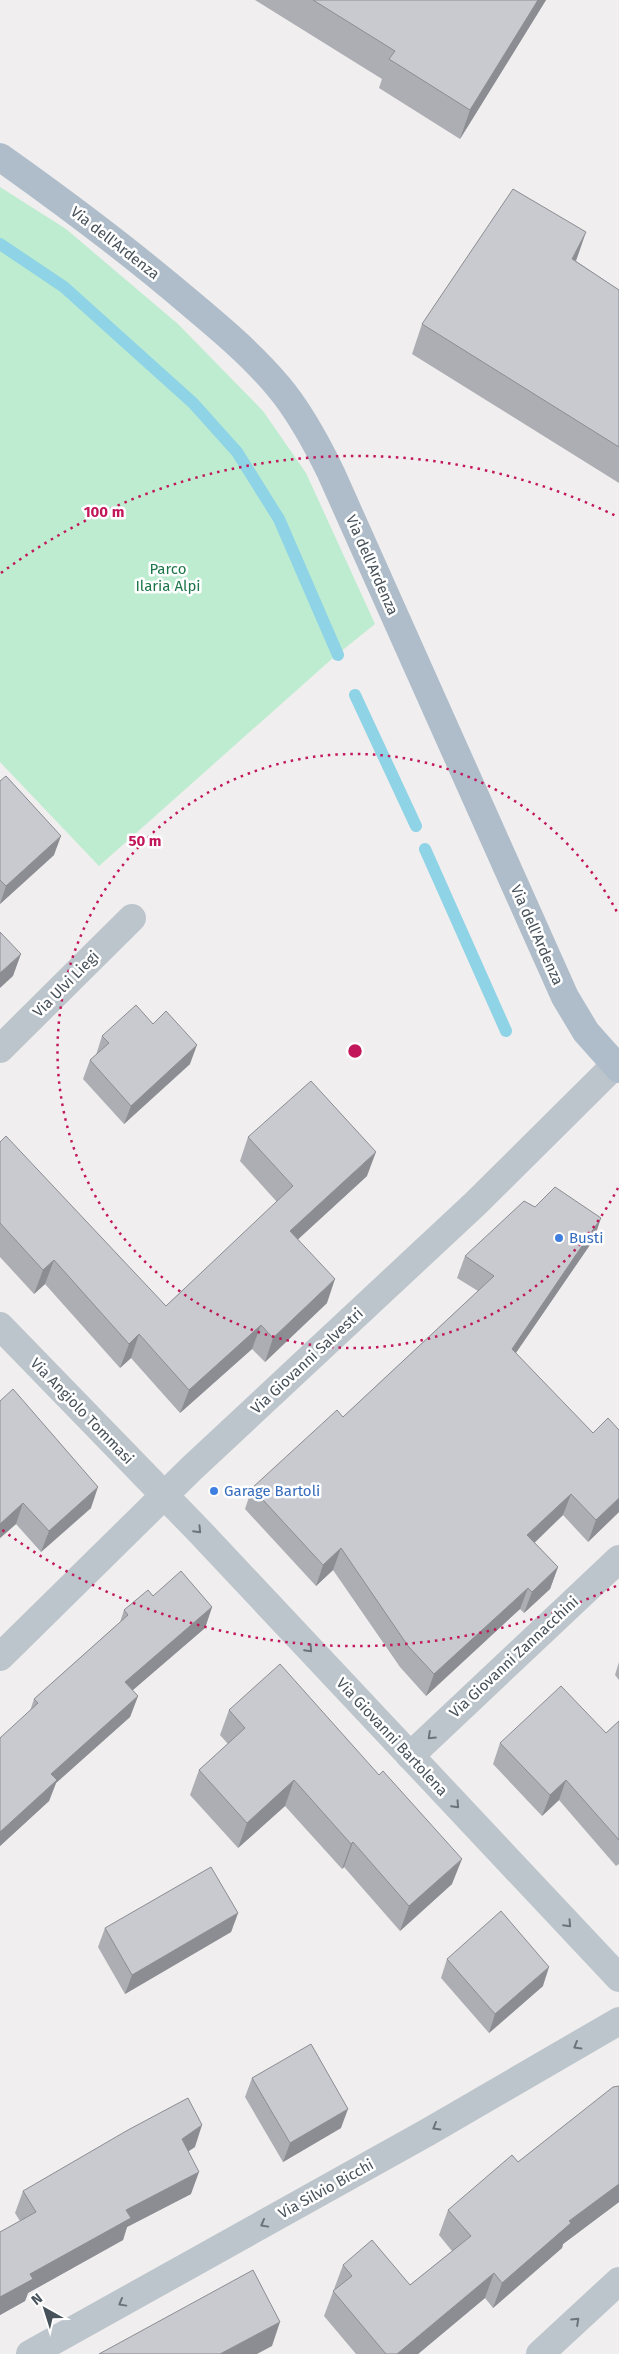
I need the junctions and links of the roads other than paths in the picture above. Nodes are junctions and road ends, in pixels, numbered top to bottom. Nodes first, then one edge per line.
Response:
1 (0, 157) edge
2 (132, 918) dead end
3 (0, 1049) edge
4 (617, 1067) edge
5 (0, 1326) edge
6 (164, 1495) junction
7 (619, 1559) edge
8 (0, 1657) edge
9 (410, 1756) junction
10 (619, 1978) edge
11 (619, 2021) edge
12 (619, 2281) edge
13 (30, 2354) edge
14 (540, 2354) edge

1 - 4 main road, Via dell'Ardenza
2 - 3 street, Via Ulvi Liegi
4 - 6 street, Via Giovanni Salvestri
5 - 6 street, Via Angiolo Tommasi
6 - 8 street, Via Giovanni Salvestri
6 -> 9 street, Via Giovanni Bartolena
7 -> 9 street, Via Giovanni Zannacchini
9 -> 10 street, Via Giovanni Bartolena
11 -> 13 street, Via Silvio Bicchi
14 -> 12 street

